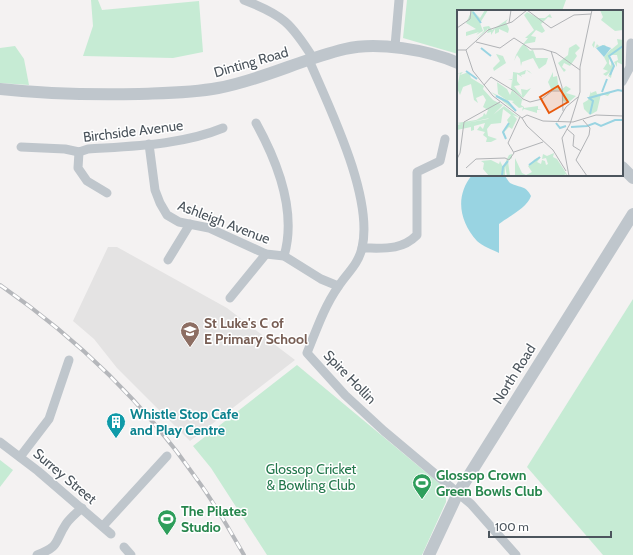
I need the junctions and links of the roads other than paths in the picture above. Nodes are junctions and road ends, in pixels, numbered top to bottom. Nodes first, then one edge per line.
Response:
1 (244, 0) edge
2 (399, 0) edge
3 (631, 43) dead end
4 (395, 46) junction
5 (311, 59) junction
6 (457, 63) edge
7 (623, 80) edge
8 (0, 89) edge
9 (256, 123) dead end
10 (223, 128) dead end
11 (445, 140) dead end
12 (149, 144) junction
13 (21, 147) dead end
14 (80, 152) junction
15 (623, 168) edge
16 (633, 178) edge
17 (107, 193) dead end
18 (633, 214) edge
19 (190, 224) junction
20 (362, 248) junction
21 (266, 254) junction
22 (284, 256) junction
23 (168, 260) dead end
24 (338, 286) junction
25 (230, 298) dead end
26 (69, 360) dead end
27 (0, 442) edge
28 (167, 456) dead end
29 (20, 457) junction
30 (458, 493) junction
31 (82, 508) junction
32 (103, 526) junction
33 (111, 534) dead end
34 (124, 547) dead end
35 (37, 555) edge
36 (131, 555) edge
37 (429, 555) edge
38 (516, 555) edge

1 - 5 street, Spire Hollin
2 - 4 street
3 - 7 street
4 - 5 street, Dinting Road
4 - 6 street, Dinting Road
5 - 8 street, Dinting Road
5 - 20 street, Spire Hollin
9 - 22 street
10 - 12 street, Birchside Avenue
11 - 20 street
12 - 14 street, Birchside Avenue
12 - 19 street, Ashleigh Avenue
13 - 14 street, Birchside Avenue
14 - 17 street
15 - 16 street
18 - 30 street, North Road
19 - 21 street, Ashleigh Avenue
19 - 23 street
20 - 24 street, Spire Hollin
21 - 22 street, Ashleigh Avenue
21 - 25 street
22 - 24 street, Ashleigh Avenue
24 - 30 street, Spire Hollin
26 - 29 street
27 - 29 street, Surrey Street
28 - 32 street
29 - 31 street, Surrey Street
30 - 37 street, North Road
30 - 38 street, Spire Hollin
31 - 32 street, Surrey Street
31 - 35 street
32 - 33 street, Surrey Street
34 - 36 street

